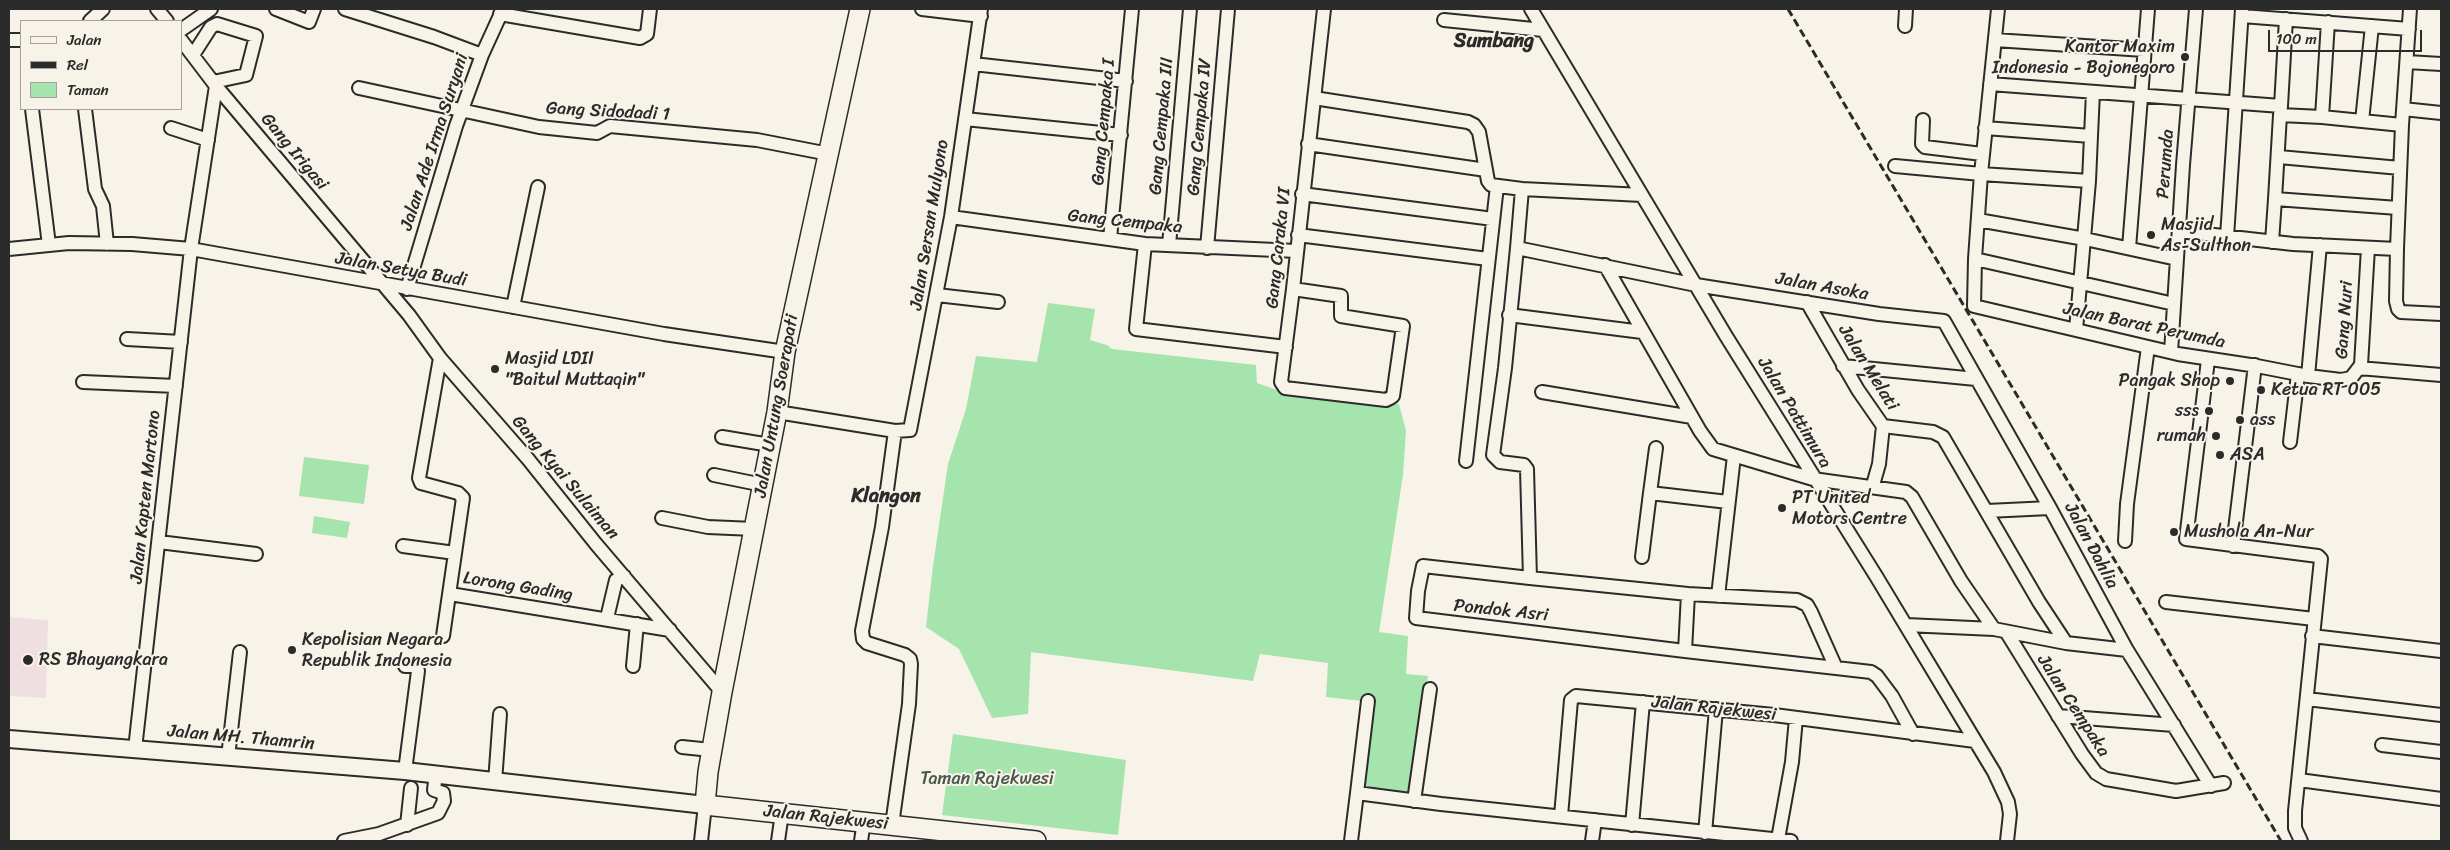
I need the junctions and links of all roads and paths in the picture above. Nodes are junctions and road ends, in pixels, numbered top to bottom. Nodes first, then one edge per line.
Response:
1 (103, 9) edge
2 (157, 9) edge
3 (211, 9) edge
4 (276, 9) edge
5 (314, 9) edge
6 (345, 9) edge
7 (650, 9) edge
8 (860, 9) edge
9 (922, 9) edge
10 (1132, 9) edge
11 (1190, 9) edge
12 (1228, 9) edge
13 (1324, 9) edge
14 (1530, 9) edge
15 (1906, 9) edge
16 (1998, 9) edge
17 (2148, 9) edge
18 (2196, 9) edge
19 (2410, 9) edge
20 (502, 12) edge
21 (981, 12) edge
22 (2242, 12) edge
23 (91, 20) edge
24 (166, 20) edge
25 (1444, 20) dead end
26 (2286, 20) junction
27 (2328, 22) junction
28 (1905, 26) dead end
29 (2372, 26) junction
30 (182, 29) edge
31 (2409, 29) junction
32 (1543, 30) junction
33 (1995, 40) junction
34 (182, 41) edge
35 (2144, 50) junction
36 (193, 55) junction
37 (482, 55) junction
38 (2407, 62) junction
39 (973, 64) junction
40 (2441, 64) edge
41 (1126, 81) junction
42 (214, 84) junction
43 (1990, 84) junction
44 (359, 88) dead end
45 (2093, 92) junction
46 (2141, 95) junction
47 (1314, 98) junction
48 (2188, 98) junction
49 (2236, 104) junction
50 (2403, 109) junction
51 (32, 110) edge
52 (85, 110) edge
53 (2281, 111) junction
54 (462, 112) junction
55 (2441, 113) edge
56 (2322, 117) junction
57 (965, 119) junction
58 (1923, 120) dead end
59 (2362, 121) junction
60 (2402, 125) junction
61 (171, 128) dead end
62 (1985, 128) junction
63 (1121, 135) junction
64 (2091, 136) junction
65 (208, 140) junction
66 (1308, 144) junction
67 (829, 154) junction
68 (1982, 154) junction
69 (2278, 157) junction
70 (1895, 166) dead end
71 (2400, 168) junction
72 (1486, 170) junction
73 (1980, 174) junction
74 (2089, 181) junction
75 (1497, 186) junction
76 (538, 187) dead end
77 (1522, 189) junction
78 (1302, 194) junction
79 (1642, 195) junction
80 (2275, 199) junction
81 (2398, 208) junction
82 (951, 217) junction
83 (1493, 219) junction
84 (1978, 220) junction
85 (2179, 231) junction
86 (1298, 234) junction
87 (2227, 237) junction
88 (1110, 239) junction
89 (2085, 239) junction
90 (2272, 242) junction
91 (107, 244) junction
92 (1145, 244) junction
93 (49, 245) junction
94 (2320, 245) junction
95 (1169, 246) junction
96 (1207, 248) junction
97 (1517, 248) junction
98 (2129, 248) junction
99 (2368, 248) junction
100 (9, 249) edge
101 (191, 249) junction
102 (2397, 249) junction
103 (1297, 251) junction
104 (1488, 259) junction
105 (1975, 259) junction
106 (2177, 259) junction
107 (1606, 265) junction
108 (2082, 283) junction
109 (383, 285) junction
110 (1696, 286) junction
111 (407, 289) junction
112 (1294, 289) junction
113 (937, 295) junction
114 (998, 302) dead end
115 (1807, 302) junction
116 (2174, 304) junction
117 (513, 307) junction
118 (2441, 314) edge
119 (1510, 315) junction
120 (1944, 321) joint
121 (2076, 330) junction
122 (1642, 332) junction
123 (127, 339) dead end
124 (181, 342) junction
125 (1286, 347) junction
126 (2148, 347) junction
127 (785, 352) junction
128 (2171, 352) junction
129 (440, 358) junction
130 (2208, 360) junction
131 (1843, 366) junction
132 (2255, 366) junction
133 (2360, 368) junction
134 (2303, 375) junction
135 (2441, 375) edge
136 (1976, 379) junction
137 (83, 382) dead end
138 (176, 386) junction
139 (1542, 392) dead end
140 (777, 412) junction
141 (1692, 417) junction
142 (1883, 426) junction
143 (895, 431) junction
144 (722, 437) dead end
145 (2290, 442) dead end
146 (770, 445) junction
147 (1656, 448) dead end
148 (1734, 456) junction
149 (1466, 461) dead end
150 (714, 475) dead end
151 (1813, 479) junction
152 (1873, 485) junction
153 (763, 486) junction
154 (1650, 492) junction
155 (1728, 502) junction
156 (2050, 508) junction
157 (1987, 511) junction
158 (662, 518) dead end
159 (754, 529) junction
160 (2125, 541) dead end
161 (159, 542) junction
162 (403, 546) dead end
163 (2233, 546) junction
164 (455, 553) junction
165 (256, 554) dead end
166 (1642, 557) dead end
167 (624, 576) junction
168 (1530, 578) junction
169 (450, 594) junction
170 (1688, 594) junction
171 (1718, 596) junction
172 (2166, 602) dead end
173 (607, 618) junction
174 (2314, 619) junction
175 (637, 624) junction
176 (1906, 625) junction
177 (1994, 629) junction
178 (670, 630) junction
179 (2007, 633) junction
180 (443, 636) dead end
181 (2312, 636) junction
182 (2066, 643) junction
183 (2127, 650) junction
184 (2441, 650) edge
185 (1684, 651) junction
186 (240, 652) dead end
187 (405, 666) dead end
188 (633, 666) dead end
189 (1836, 668) junction
190 (1430, 689) dead end
191 (722, 692) junction
192 (2307, 699) junction
193 (1368, 701) dead end
194 (1643, 702) junction
195 (1716, 708) junction
196 (500, 714) dead end
197 (2441, 714) edge
198 (2058, 716) junction
199 (1796, 718) junction
200 (2174, 725) junction
201 (1912, 734) junction
202 (9, 740) edge
203 (1975, 741) junction
204 (2382, 744) dead end
205 (682, 747) dead end
206 (9, 749) edge
207 (711, 750) junction
208 (133, 752) junction
209 (2441, 752) edge
210 (228, 757) junction
211 (249, 763) junction
212 (304, 768) junction
213 (405, 771) junction
214 (470, 779) junction
215 (2299, 780) junction
216 (436, 781) junction
217 (495, 782) junction
218 (2224, 783) dead end
219 (2211, 786) junction
220 (411, 788) dead end
221 (1357, 793) junction
222 (2441, 800) edge
223 (1414, 801) junction
224 (705, 805) junction
225 (782, 813) junction
226 (1561, 816) junction
227 (1595, 820) junction
228 (864, 821) junction
229 (1632, 824) junction
230 (407, 825) junction
231 (892, 825) junction
232 (1705, 833) junction
233 (1778, 839) junction
234 (344, 841) edge
235 (701, 841) edge
236 (778, 841) edge
237 (861, 841) edge
238 (1036, 841) edge
239 (1351, 841) edge
240 (1592, 841) edge
241 (1792, 841) edge
242 (2008, 841) edge
243 (2301, 841) edge

1 - 23 street
2 - 24 street
3 - 30 street
4 - 5 street
6 - 37 street
7 - 20 street
8 - 67 highway, Jalan Untung Soerapati
9 - 21 street
10 - 41 street, Gang Cempaka I
11 - 95 street, Gang Cempaka III
12 - 96 street, Gang Cempaka IV
13 - 47 street, Gang Caraka VI
14 - 32 street, Jalan Pattimura
15 - 28 street
16 - 33 street
17 - 35 street, Perumda
18 - 48 street, Perumda
19 - 31 street
20 - 37 street, Jalan Ade Irma Suryani
21 - 39 street, Jalan Sersan Mulyono
22 - 26 street
22 - 49 street
25 - 32 street
26 - 27 street
26 - 53 street
27 - 29 street
27 - 56 street
29 - 31 street
29 - 59 street
31 - 38 street
32 - 79 street, Jalan Pattimura
33 - 35 street
33 - 43 street
34 - 36 street, Gang Irigasi
35 - 46 street, Perumda
36 - 42 street, Gang Irigasi
36 - 42 street
37 - 54 street, Jalan Ade Irma Suryani
38 - 40 street
38 - 50 street
39 - 41 street
39 - 57 street, Jalan Sersan Mulyono
41 - 63 street, Gang Cempaka I
42 - 65 street, Jalan Kapten Martono
42 - 109 street, Gang Irigasi
43 - 45 street
43 - 62 street
44 - 54 street, Gang Sidodadi 1
45 - 46 street
45 - 64 street
46 - 48 street
46 - 98 street, Perumda
47 - 66 street, Gang Caraka VI
47 - 72 street
48 - 49 street
48 - 85 street, Perumda
49 - 53 street
49 - 87 street
50 - 55 street
50 - 60 street
51 - 93 street
52 - 91 street
53 - 56 street
53 - 69 street
54 - 67 street, Gang Sidodadi 1
54 - 111 street, Jalan Ade Irma Suryani
56 - 59 street
57 - 63 street
57 - 82 street, Jalan Sersan Mulyono
58 - 68 street
59 - 60 street
60 - 71 street
61 - 65 street
62 - 64 street
62 - 68 street
63 - 88 street, Gang Cempaka I
64 - 74 street
65 - 101 street, Jalan Kapten Martono
66 - 72 street
66 - 78 street, Gang Caraka VI
67 - 127 highway, Jalan Untung Soerapati
68 - 73 street
69 - 71 street
69 - 80 street
70 - 73 street
71 - 81 street
72 - 75 street
73 - 74 street
73 - 84 street
74 - 89 street
75 - 77 street
75 - 83 street
76 - 117 street
77 - 79 street
77 - 97 street, Pondok Asri
78 - 83 street
78 - 86 street, Gang Caraka VI
79 - 110 street, Jalan Pattimura
80 - 81 street
80 - 90 street
81 - 102 street
82 - 88 street, Gang Cempaka
82 - 113 street, Jalan Sersan Mulyono
83 - 104 street
84 - 89 street
84 - 105 street
85 - 87 street
85 - 106 street, Perumda
86 - 103 street, Gang Caraka VI
86 - 104 street
87 - 90 street
88 - 92 street, Gang Cempaka
89 - 98 street
89 - 108 street
90 - 94 street
91 - 93 street, Jalan Setya Budi
91 - 101 street, Jalan Setya Budi
92 - 95 street, Gang Cempaka
92 - 125 street
93 - 100 street, Jalan Setya Budi
94 - 99 street
94 - 134 street
95 - 96 street, Gang Cempaka
96 - 103 street, Gang Cempaka
97 - 107 street, Jalan Asoka
97 - 119 street, Pondok Asri
98 - 106 street
99 - 102 street
99 - 133 street, Gang Nuri
101 - 109 street, Jalan Setya Budi
101 - 124 street, Jalan Kapten Martono
102 - 118 street
103 - 112 street, Gang Caraka VI
104 - 149 street
105 - 108 street
105 - 121 street, Jalan Barat Perumda
106 - 116 street, Perumda
107 - 110 street, Jalan Asoka
107 - 122 street
108 - 116 street
108 - 121 street
109 - 111 street, Jalan Setya Budi
109 - 129 street, Gang Kyai Sulaiman
110 - 115 street, Jalan Asoka
110 - 151 street, Jalan Pattimura
111 - 117 street, Jalan Setya Budi
112 - 125 street, Gang Caraka VI
112 - 125 street, Gang Caraka VI
113 - 114 street
113 - 143 street, Jalan Sersan Mulyono
115 - 120 street, Jalan Asoka
115 - 131 street, Jalan Melati
116 - 128 street, Perumda
117 - 127 street, Jalan Setya Budi
119 - 122 street
119 - 168 street, Pondok Asri
120 - 136 street, Jalan Dahlia
121 - 126 street, Jalan Barat Perumda
122 - 141 street
123 - 124 street
124 - 138 street, Jalan Kapten Martono
126 - 128 street, Jalan Barat Perumda
126 - 160 street
127 - 140 highway, Jalan Untung Soerapati
128 - 130 street, Jalan Barat Perumda
129 - 164 street, Lorong Gading
129 - 167 street, Gang Kyai Sulaiman
130 - 132 street, Jalan Barat Perumda
130 - 163 street
131 - 136 street
131 - 142 street, Jalan Melati
132 - 134 street, Jalan Barat Perumda
132 - 163 street
133 - 134 street, Gang Nuri
133 - 135 street
134 - 145 street
136 - 156 street, Jalan Dahlia
137 - 138 street
138 - 161 street, Jalan Kapten Martono
139 - 141 street
140 - 143 street
140 - 146 highway, Jalan Untung Soerapati
141 - 148 street
142 - 152 street, Jalan Melati
142 - 157 street
143 - 231 street
144 - 146 street
146 - 153 highway, Jalan Untung Soerapati
147 - 154 street
148 - 151 street
148 - 155 street
150 - 153 street
151 - 152 street
151 - 176 street, Jalan Pattimura
152 - 177 street
153 - 159 highway, Jalan Untung Soerapati
154 - 155 street
154 - 166 street
155 - 171 street
156 - 157 street
156 - 183 street, Jalan Dahlia
157 - 182 street
158 - 159 street
159 - 191 highway, Jalan Untung Soerapati
161 - 165 street
161 - 208 street, Jalan Kapten Martono
162 - 164 street
163 - 174 street
164 - 169 street, Lorong Gading
167 - 173 street
167 - 178 street, Gang Kyai Sulaiman
168 - 170 street, Pondok Asri
168 - 185 street, Pondok Asri
169 - 173 street, Lorong Gading
169 - 180 street
170 - 171 street, Pondok Asri
170 - 185 street
171 - 189 street, Pondok Asri
172 - 174 street
173 - 175 street, Lorong Gading
174 - 181 street
175 - 178 street, Lorong Gading
175 - 188 street
176 - 177 street
176 - 203 street, Jalan Pattimura
177 - 179 street
178 - 191 street, Gang Kyai Sulaiman
179 - 182 street
179 - 198 street, Jalan Cempaka
181 - 184 street
181 - 192 street
182 - 183 street
183 - 200 street, Jalan Dahlia
185 - 189 street
186 - 210 street
187 - 213 street
189 - 201 street
190 - 223 street
191 - 207 highway, Jalan Untung Soerapati
192 - 197 street
192 - 215 street
193 - 221 street
194 - 195 street, Jalan Rajekwesi
194 - 226 street, Jalan Rajekwesi
194 - 229 street
195 - 199 street, Jalan Rajekwesi
195 - 232 street
196 - 217 street
198 - 200 street
198 - 219 street, Jalan Cempaka
199 - 201 street, Jalan Rajekwesi
199 - 233 street
200 - 219 street, Jalan Dahlia
201 - 203 street, Jalan Rajekwesi
202 - 208 main road, Jalan MH. Thamrin
203 - 242 street, Jalan Pattimura
204 - 209 street
205 - 207 street
206 - 208 main road, Jalan MH. Thamrin
207 - 224 highway, Jalan Untung Soerapati
208 - 210 main road, Jalan MH. Thamrin
208 - 211 main road, Jalan MH. Thamrin
210 - 211 main road, Jalan MH. Thamrin
211 - 212 main road, Jalan MH. Thamrin
212 - 213 main road, Jalan MH. Thamrin
212 - 216 main road, Jalan MH. Thamrin
213 - 214 main road, Jalan MH. Thamrin
214 - 216 main road, Jalan MH. Thamrin
214 - 217 main road, Jalan MH. Thamrin
215 - 222 street
215 - 243 street
216 - 230 street
217 - 224 main road, Jalan MH. Thamrin
218 - 219 street, Jalan Cempaka
220 - 230 street
221 - 223 street
221 - 239 street
223 - 226 street
224 - 225 highway, Jalan Rajekwesi
224 - 235 street
225 - 228 highway, Jalan Rajekwesi
225 - 236 street
226 - 227 street
227 - 229 street
227 - 240 street
228 - 231 highway, Jalan Rajekwesi
228 - 237 street
229 - 232 street
230 - 234 street
231 - 238 highway, Jalan Rajekwesi
232 - 233 street
233 - 241 street

